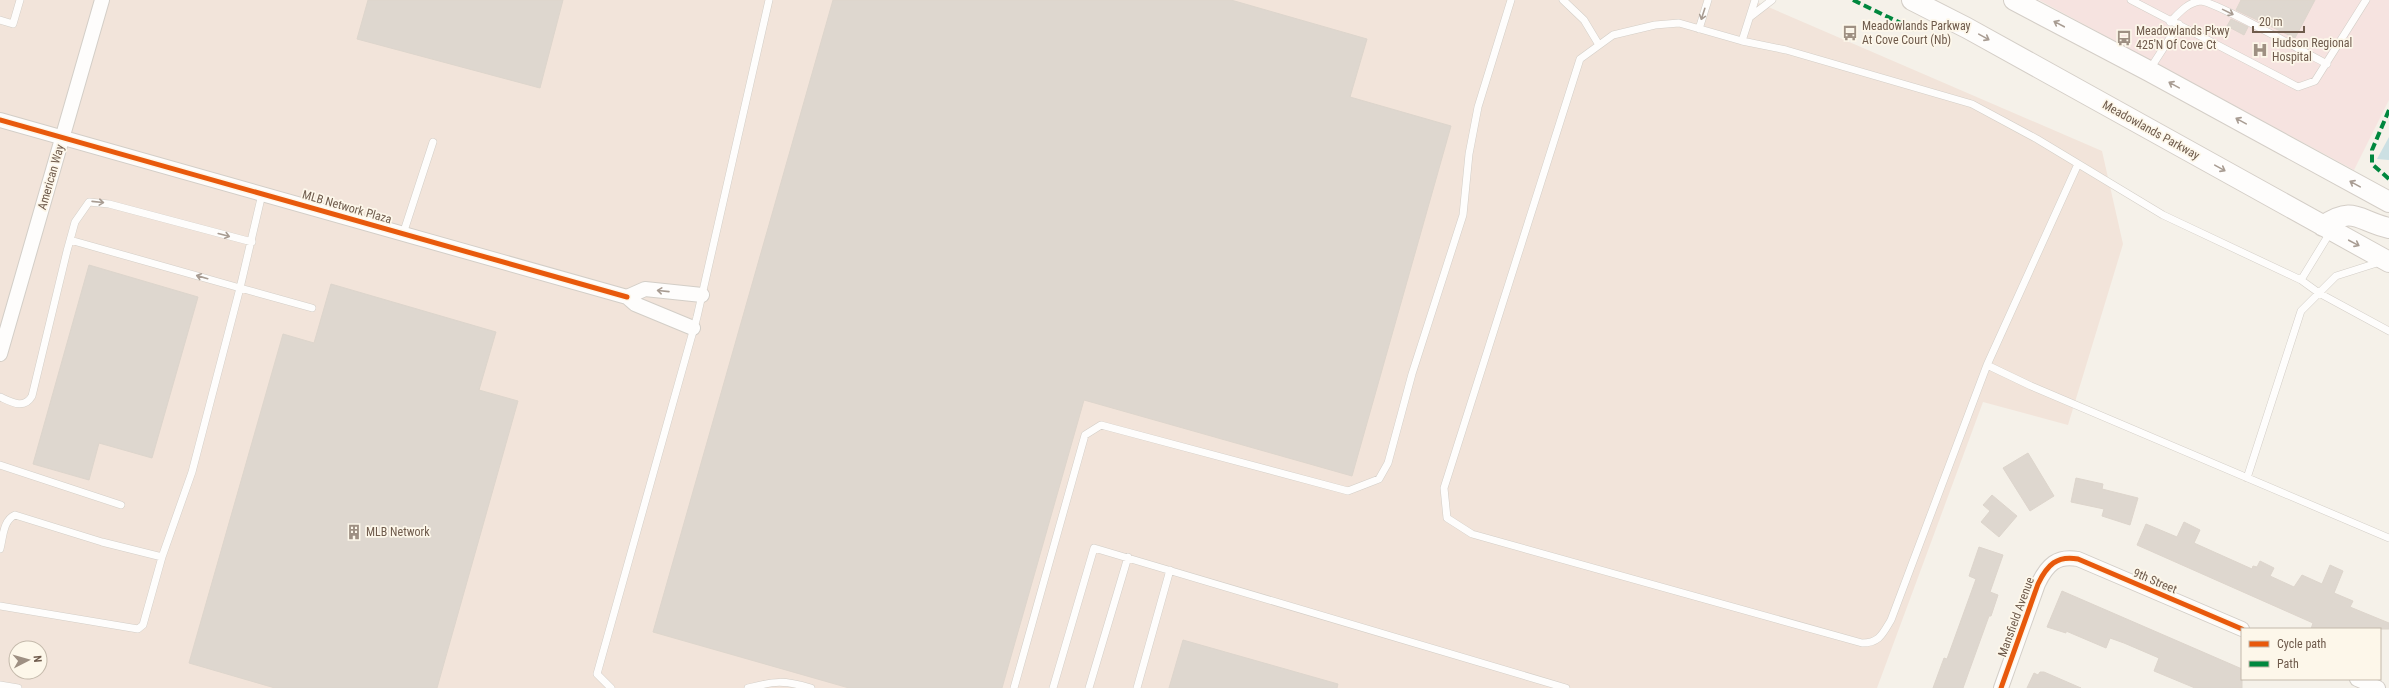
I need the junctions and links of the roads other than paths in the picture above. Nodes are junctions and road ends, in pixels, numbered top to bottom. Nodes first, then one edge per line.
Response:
1 (20, 0) edge
2 (102, 0) edge
3 (769, 0) edge
4 (1511, 0) edge
5 (1563, 0) edge
6 (1708, 0) edge
7 (1755, 0) edge
8 (1772, 0) edge
9 (1912, 0) edge
10 (2014, 0) edge
11 (2131, 0) edge
12 (2366, 0) edge
13 (1750, 17) junction
14 (0, 20) edge
15 (2170, 22) junction
16 (2179, 24) junction
17 (1699, 29) junction
18 (1742, 41) junction
19 (1599, 45) junction
20 (2327, 64) junction
21 (2149, 71) junction
22 (0, 120) edge
23 (62, 138) junction
24 (433, 142) dead end
25 (2078, 164) junction
26 (262, 194) junction
27 (2389, 202) edge
28 (2327, 228) junction
29 (2389, 228) edge
30 (403, 234) junction
31 (70, 240) junction
32 (252, 242) junction
33 (2387, 261) edge
34 (2301, 280) junction
35 (240, 288) junction
36 (2319, 293) junction
37 (702, 295) junction
38 (627, 297) junction
39 (312, 308) dead end
40 (694, 328) junction
41 (2389, 331) edge
42 (0, 354) edge
43 (1987, 365) junction
44 (0, 397) edge
45 (0, 465) edge
46 (2247, 478) junction
47 (121, 505) dead end
48 (2389, 538) edge
49 (0, 549) edge
50 (162, 557) junction
51 (1128, 557) junction
52 (2059, 559) joint
53 (1170, 570) junction
54 (0, 606) edge
55 (2241, 630) edge
56 (2359, 680) edge
57 (0, 685) edge
58 (18, 688) edge
59 (611, 688) edge
60 (748, 688) edge
61 (811, 688) edge
62 (1014, 688) edge
63 (1053, 688) edge
64 (1090, 688) edge
65 (1137, 688) edge
66 (1566, 688) edge
67 (2001, 688) edge
68 (2378, 688) edge

1 - 14 lane
2 - 23 street, American Way
3 - 37 lane
4 - 62 lane
5 - 19 lane
6 -> 17 lane
7 - 13 lane
8 - 13 lane
9 -> 28 main road, Meadowlands Parkway
21 -> 10 main road
11 - 15 lane
12 - 20 lane
13 - 18 lane
15 - 16 lane
15 -> 20 lane
16 - 20 lane
16 - 21 lane
17 - 18 lane
17 - 19 lane
18 - 25 lane
19 - 43 lane
27 -> 21 main road
22 - 23 street, MLB Network Plaza
23 - 26 street, MLB Network Plaza
23 - 42 street, American Way
24 - 30 lane
25 - 34 lane
25 - 43 lane
26 - 30 street, MLB Network Plaza
26 - 32 lane
28 - 29 main road
28 -> 33 main road, Meadowlands Parkway
28 - 34 lane
30 - 38 street, MLB Network Plaza
31 -> 32 lane
35 -> 31 lane
31 - 44 lane
32 - 35 lane
33 - 36 lane
34 - 36 lane
35 - 39 lane
35 - 50 lane
36 - 41 lane
36 - 46 lane
37 -> 38 street
37 - 40 lane
38 - 40 street, MLB Network Plaza
40 - 59 lane
43 - 46 lane
45 - 47 lane
46 - 48 lane
49 - 50 lane
50 - 54 lane
51 - 53 lane
51 - 63 lane
51 - 64 lane
52 - 55 street, 9th Street
52 - 67 street, Mansfield Avenue
53 - 65 lane
53 - 66 lane
56 - 68 street
57 - 58 lane
60 - 61 lane

